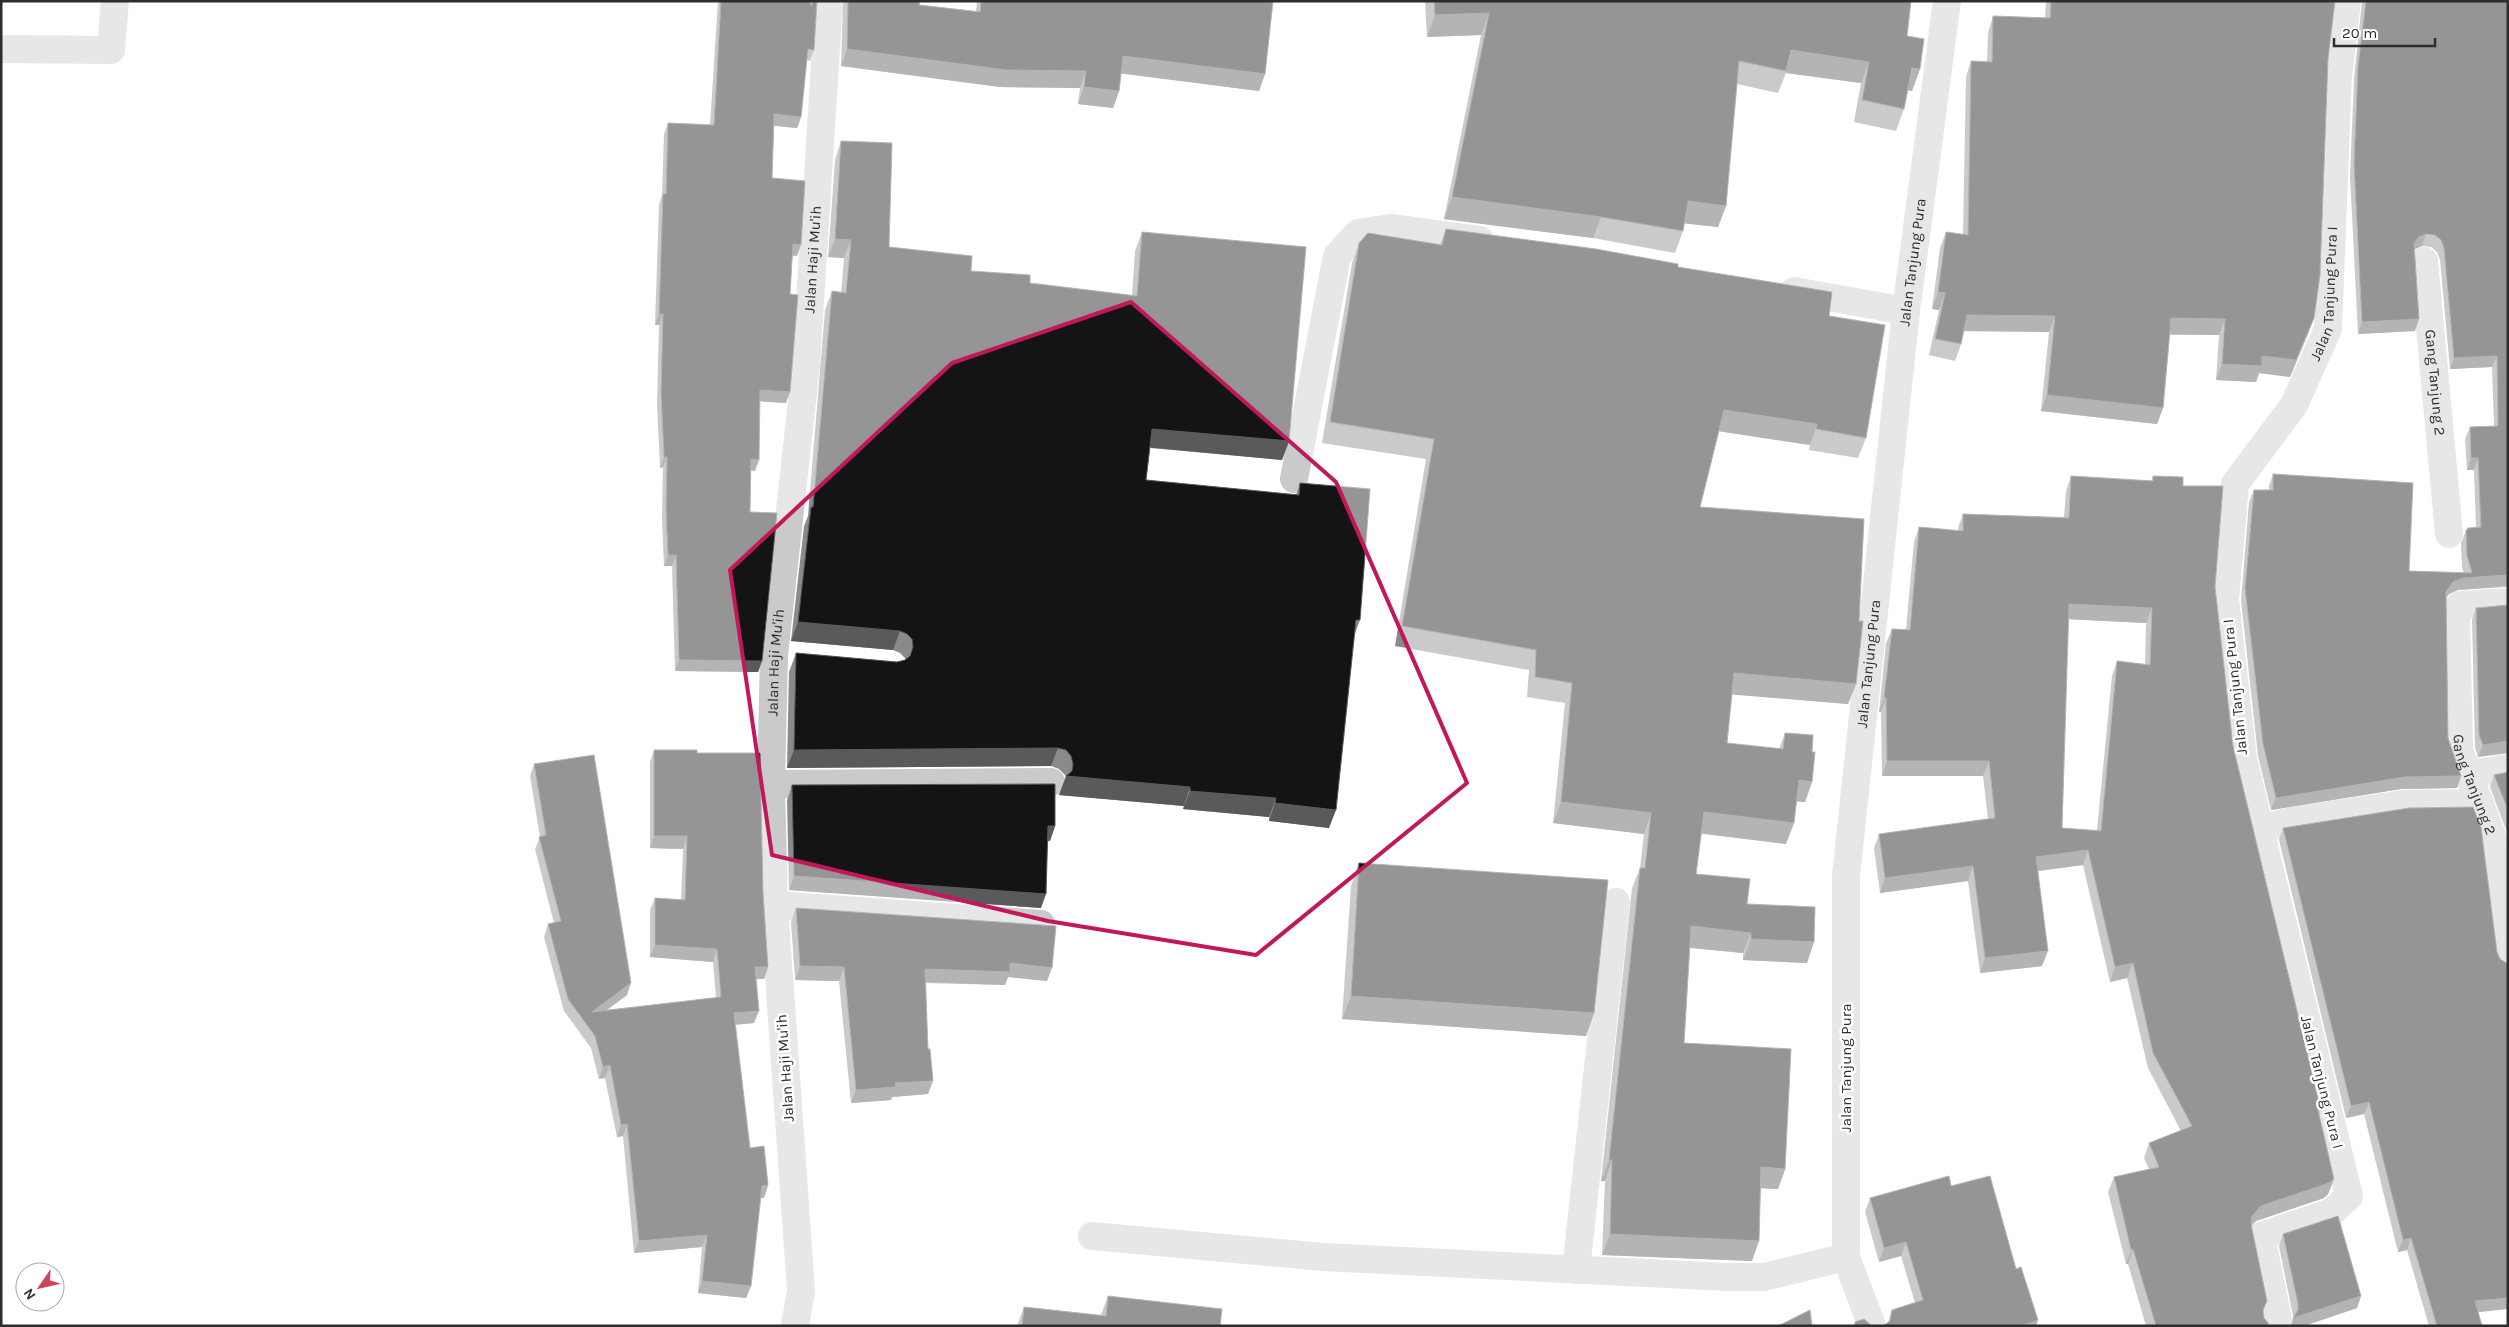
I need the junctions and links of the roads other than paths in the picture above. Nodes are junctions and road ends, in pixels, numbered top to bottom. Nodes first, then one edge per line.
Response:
1 (115, 1) edge
2 (829, 1) edge
3 (1947, 1) edge
4 (2347, 1) edge
5 (1, 49) edge
6 (1505, 243) edge
7 (2424, 261) dead end
8 (1766, 286) edge
9 (1906, 311) junction
10 (1294, 479) dead end
11 (2449, 534) dead end
12 (2508, 602) edge
13 (774, 655) junction
14 (804, 657) edge
15 (2508, 768) edge
16 (2469, 774) junction
17 (1051, 782) edge
18 (771, 784) junction
19 (2480, 803) junction
20 (2260, 829) junction
21 (1616, 902) dead end
22 (774, 905) junction
23 (1041, 924) edge
24 (2508, 961) edge
25 (1092, 1236) dead end
26 (1846, 1257) junction
27 (1576, 1270) junction
28 (795, 1326) edge
29 (1872, 1326) edge
30 (2273, 1326) edge

1 - 5 street
2 - 13 street, Jalan Haji Mu'ih
3 - 9 street, Jalan Tanjung Pura
4 - 20 street, Jalan Tanjung Pura I
6 - 10 street
7 - 11 street, Gang Tanjung 2
8 - 9 street
9 - 26 street, Jalan Tanjung Pura
12 - 16 street, Gang Tanjung 2
13 - 14 street
13 - 18 street, Jalan Haji Mu'ih
15 - 16 street
16 - 19 street, Gang Tanjung 2
17 - 18 street
18 - 22 street, Jalan Haji Mu'ih
19 - 20 street
19 - 24 street, Gang Tanjung 2
20 - 30 street, Jalan Tanjung Pura I
21 - 27 street
22 - 23 street
22 - 28 street, Jalan Haji Mu'ih
25 - 27 street
26 - 27 street
26 - 29 street, Jalan Tanjung Pura

